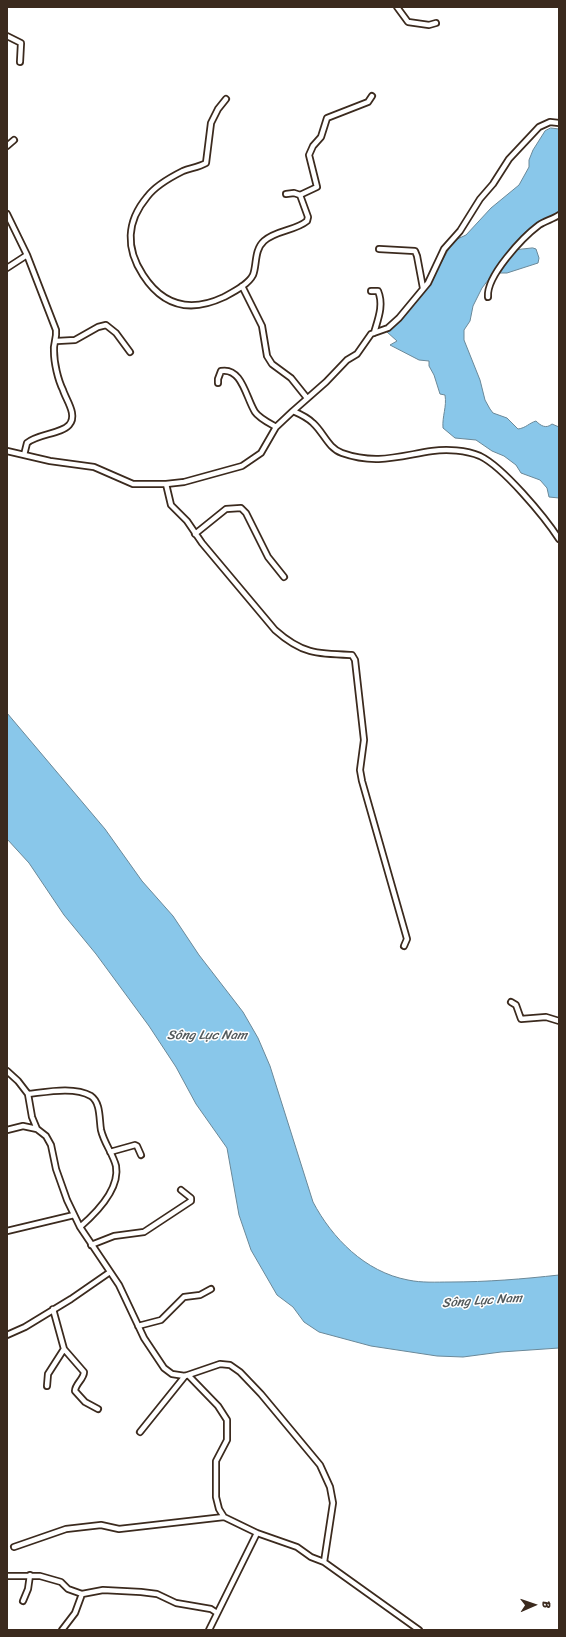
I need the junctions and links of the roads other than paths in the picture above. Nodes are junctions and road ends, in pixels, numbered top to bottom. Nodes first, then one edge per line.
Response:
1 (397, 7) edge
2 (436, 23) dead end
3 (7, 36) edge
4 (20, 62) dead end
5 (372, 96) dead end
6 (226, 99) dead end
7 (559, 124) edge
8 (14, 140) dead end
9 (7, 146) edge
10 (286, 194) dead end
11 (300, 195) junction
12 (7, 214) edge
13 (559, 215) edge
14 (379, 249) dead end
15 (27, 255) junction
16 (7, 268) edge
17 (242, 286) junction
18 (423, 288) junction
19 (371, 291) dead end
20 (488, 297) dead end
21 (374, 333) junction
22 (57, 340) junction
23 (130, 352) dead end
24 (218, 383) dead end
25 (307, 398) junction
26 (293, 411) junction
27 (276, 427) junction
28 (7, 452) edge
29 (24, 455) junction
30 (166, 484) junction
31 (195, 534) junction
32 (559, 539) edge
33 (284, 577) dead end
34 (404, 946) dead end
35 (511, 1002) dead end
36 (559, 1021) edge
37 (7, 1071) edge
38 (28, 1094) junction
39 (37, 1128) junction
40 (7, 1130) edge
41 (110, 1152) junction
42 (141, 1155) dead end
43 (181, 1190) dead end
44 (74, 1215) junction
45 (80, 1227) junction
46 (7, 1231) edge
47 (91, 1245) junction
48 (110, 1272) junction
49 (212, 1289) dead end
50 (53, 1308) junction
51 (138, 1326) junction
52 (7, 1335) edge
53 (64, 1349) junction
54 (187, 1376) junction
55 (47, 1386) dead end
56 (98, 1409) dead end
57 (140, 1432) dead end
58 (224, 1517) junction
59 (257, 1533) junction
60 (14, 1547) dead end
61 (324, 1562) junction
62 (30, 1575) junction
63 (7, 1576) edge
64 (82, 1594) junction
65 (23, 1601) dead end
66 (217, 1613) junction
67 (62, 1630) edge
68 (209, 1630) edge
69 (419, 1630) edge

1 - 2 street
3 - 4 street
5 - 11 street
6 - 17 street
7 - 18 street
8 - 9 street
10 - 11 street
11 - 17 street
12 - 15 street
13 - 20 street
14 - 18 street
15 - 16 street
15 - 22 street
17 - 25 street
18 - 21 street
19 - 21 street
21 - 25 street
22 - 23 street
22 - 29 street
24 - 27 street
25 - 26 street
26 - 27 street
26 - 32 street
27 - 30 street
28 - 29 street
29 - 30 street
30 - 31 street
31 - 33 street
31 - 34 street
35 - 36 street
37 - 38 street
38 - 39 street
38 - 41 street
39 - 40 street
39 - 44 street
41 - 42 street
41 - 45 street
43 - 47 street
44 - 45 street
44 - 46 street
45 - 47 street
47 - 48 street
48 - 50 street
48 - 51 street
49 - 51 street
50 - 52 street
50 - 53 street
51 - 54 street
53 - 55 street
53 - 56 street
54 - 57 street
54 - 58 street
54 - 61 street
58 - 59 street
58 - 60 street
59 - 61 street
59 - 66 street
61 - 69 street
62 - 63 street
62 - 64 street
62 - 65 street
64 - 66 street
64 - 67 street
66 - 68 street

